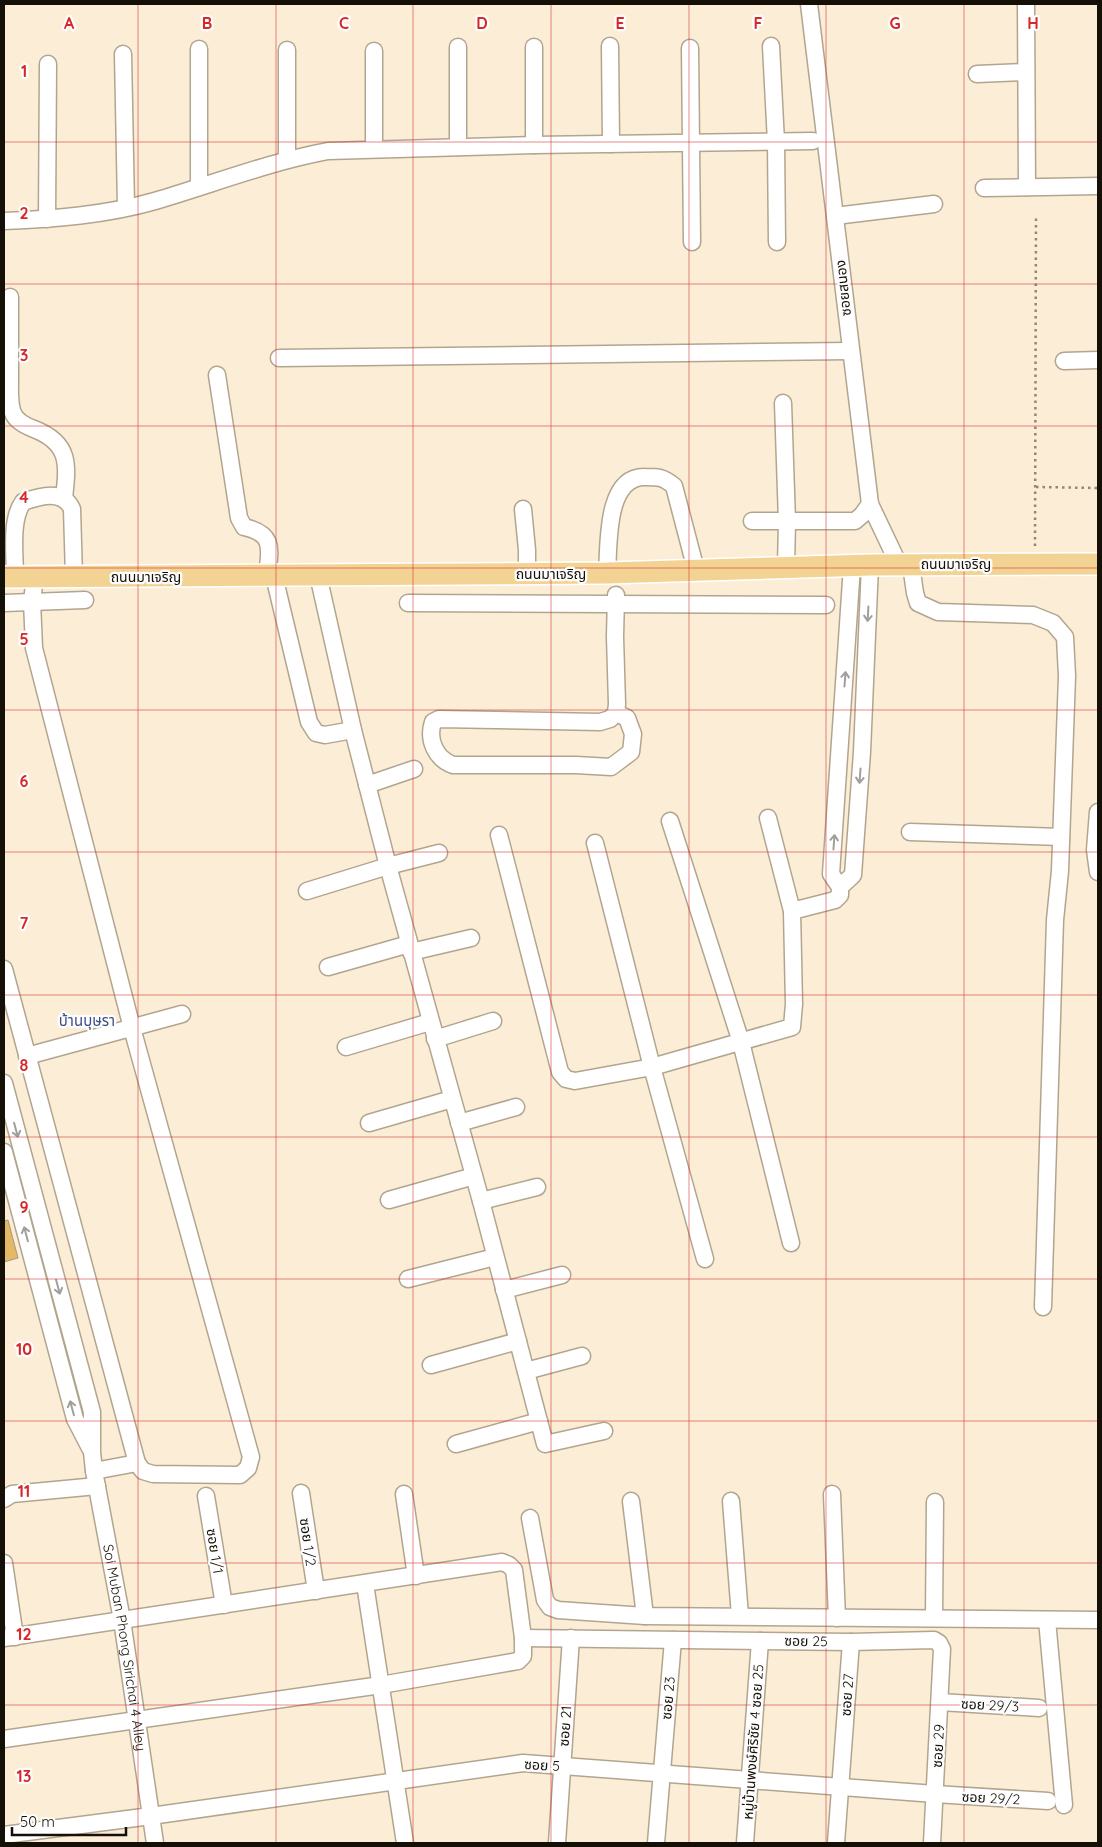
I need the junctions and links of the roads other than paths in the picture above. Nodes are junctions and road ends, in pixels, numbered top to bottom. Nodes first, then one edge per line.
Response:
1 (809, 4) edge
2 (1026, 4) edge
3 (610, 46) dead end
4 (771, 46) dead end
5 (458, 47) dead end
6 (534, 47) dead end
7 (690, 48) dead end
8 (199, 49) dead end
9 (287, 50) dead end
10 (374, 51) dead end
11 (124, 54) dead end
12 (48, 64) dead end
13 (1026, 72) junction
14 (978, 74) dead end
15 (813, 141) dead end
16 (776, 142) junction
17 (691, 143) junction
18 (611, 144) junction
19 (534, 145) junction
20 (458, 148) junction
21 (374, 150) junction
22 (287, 160) junction
23 (200, 186) junction
24 (1098, 186) edge
25 (1027, 187) junction
26 (984, 188) dead end
27 (934, 204) dead end
28 (126, 207) junction
29 (835, 216) junction
30 (47, 219) junction
31 (4, 221) edge
32 (692, 242) dead end
33 (777, 242) dead end
34 (10, 297) dead end
35 (850, 352) junction
36 (279, 358) dead end
37 (1098, 360) edge
38 (1064, 361) dead end
39 (217, 376) dead end
40 (783, 403) dead end
41 (64, 498) junction
42 (870, 504) junction
43 (523, 509) dead end
44 (752, 521) dead end
45 (787, 521) junction
46 (1098, 564) edge
47 (861, 565) junction
48 (905, 565) junction
49 (786, 567) junction
50 (696, 570) junction
51 (615, 573) junction
52 (527, 574) junction
53 (318, 575) junction
54 (271, 576) junction
55 (18, 577) edge
56 (74, 577) junction
57 (85, 600) dead end
58 (616, 600) junction
59 (32, 601) junction
60 (4, 603) edge
61 (408, 603) dead end
62 (826, 605) dead end
63 (616, 713) junction
64 (353, 730) junction
65 (414, 769) dead end
66 (367, 785) junction
67 (1098, 812) edge
68 (768, 818) dead end
69 (670, 820) dead end
70 (910, 832) dead end
71 (499, 835) dead end
72 (1061, 837) junction
73 (595, 842) dead end
74 (439, 853) dead end
75 (388, 866) junction
76 (1098, 872) edge
77 (307, 892) dead end
78 (792, 911) junction
79 (471, 938) dead end
80 (410, 948) junction
81 (328, 967) dead end
82 (4, 968) edge
83 (182, 1014) dead end
84 (493, 1021) dead end
85 (430, 1022) junction
86 (132, 1028) junction
87 (435, 1039) junction
88 (741, 1042) junction
89 (346, 1048) dead end
90 (27, 1056) junction
91 (652, 1068) junction
92 (4, 1083) edge
93 (452, 1099) junction
94 (516, 1108) dead end
95 (369, 1123) dead end
96 (459, 1123) junction
97 (4, 1152) edge
98 (474, 1176) junction
99 (537, 1187) dead end
100 (389, 1200) dead end
101 (481, 1201) junction
102 (791, 1243) dead end
103 (495, 1257) junction
104 (705, 1259) dead end
105 (562, 1274) dead end
106 (408, 1280) dead end
107 (504, 1290) junction
108 (1043, 1307) dead end
109 (518, 1341) junction
110 (582, 1356) dead end
111 (431, 1365) dead end
112 (526, 1370) junction
113 (539, 1421) junction
114 (604, 1431) dead end
115 (456, 1444) dead end
116 (92, 1452) junction
117 (137, 1463) junction
118 (96, 1478) junction
119 (301, 1493) dead end
120 (404, 1494) dead end
121 (832, 1494) dead end
122 (206, 1496) dead end
123 (4, 1499) edge
124 (631, 1501) dead end
125 (731, 1501) dead end
126 (935, 1502) dead end
127 (530, 1518) dead end
128 (4, 1563) edge
129 (416, 1576) junction
130 (365, 1584) junction
131 (316, 1591) junction
132 (224, 1605) junction
133 (645, 1616) junction
134 (740, 1616) junction
135 (837, 1618) junction
136 (934, 1618) junction
137 (122, 1620) junction
138 (1048, 1620) junction
139 (1098, 1620) edge
140 (9, 1638) edge
141 (523, 1638) junction
142 (571, 1638) junction
143 (673, 1640) junction
144 (760, 1641) junction
145 (851, 1642) junction
146 (381, 1685) junction
147 (940, 1702) junction
148 (1039, 1708) dead end
149 (137, 1721) junction
150 (4, 1739) edge
151 (563, 1766) junction
152 (662, 1774) junction
153 (750, 1780) junction
154 (395, 1781) junction
155 (841, 1787) junction
156 (935, 1794) junction
157 (1048, 1801) dead end
158 (1064, 1805) dead end
159 (151, 1816) junction
160 (4, 1835) edge
161 (155, 1843) edge
162 (405, 1843) edge
163 (558, 1843) edge
164 (656, 1843) edge
165 (745, 1843) edge
166 (836, 1843) edge
167 (932, 1843) edge

1 - 29 street, ซอยสนอง
2 - 13 street
3 - 18 street
4 - 16 street
5 - 20 street
6 - 19 street
7 - 17 street
8 - 23 street
9 - 22 street
10 - 21 street
11 - 28 street
12 - 30 street
13 - 14 street
13 - 25 street
15 - 16 street
16 - 17 street
16 - 33 street
17 - 18 street
17 - 32 street
18 - 19 street
19 - 20 street
20 - 21 street
21 - 22 street
22 - 23 street
23 - 28 street
24 - 25 street
25 - 26 street
27 - 29 street
28 - 30 street
29 - 35 street, ซอยสนอง
30 - 31 street
34 - 41 street
35 - 36 street
35 - 42 street, ซอยสนอง
37 - 38 street
39 - 54 street
40 - 45 street
41 - 55 street
41 - 56 street
42 - 45 street
42 - 48 street, ซอยสนอง
43 - 52 street
44 - 45 street
45 - 49 street
46 - 48 main road, ถนนมาเจริญ
47 - 48 main road, ถนนมาเจริญ
47 - 49 main road, ถนนมาเจริญ
47 - 78 street
48 - 72 street, ซอยสนอง
49 - 50 main road, ถนนมาเจริญ
50 - 51 main road, ถนนมาเจริญ
50 - 51 street
51 - 52 main road, ถนนมาเจริญ
51 - 58 street
52 - 53 main road, ถนนมาเจริญ
53 - 54 main road, ถนนมาเจริญ
53 - 64 street
54 - 56 main road, ถนนมาเจริญ
54 - 64 street
55 - 56 main road, ถนนมาเจริญ
55 - 59 street
57 - 59 street
58 - 61 street
58 - 62 street
58 - 63 street
59 - 60 street
59 - 86 street
63 - 63 street
64 - 66 street
65 - 66 street
66 - 75 street
67 - 76 street
68 - 78 street
69 - 88 street
70 - 72 street
71 - 91 street
72 - 108 street
73 - 91 street
74 - 75 street
75 - 77 street
75 - 80 street
78 - 88 street
79 - 80 street
80 - 81 street
80 - 85 street
82 - 90 street
83 - 86 street
84 - 87 street
85 - 87 street
85 - 89 street
86 - 90 street
86 - 117 street
87 - 93 street
88 - 91 street
88 - 102 street
90 - 117 street
91 - 104 street
92 -> 116 street, Soi Muban Phong Sirichai 4 Alley
93 - 95 street
93 - 96 street
94 - 96 street
96 - 98 street
116 -> 97 street, Soi Muban Phong Sirichai 4 Alley
98 - 100 street
98 - 101 street
99 - 101 street
101 - 103 street
103 - 106 street
103 - 107 street
105 - 107 street
107 - 109 street
109 - 111 street
109 - 112 street
110 - 112 street
112 - 113 street
113 - 114 street
113 - 115 street
116 - 118 street, Soi Muban Phong Sirichai 4 Alley
117 - 118 street
118 - 123 street
118 - 137 street, Soi Muban Phong Sirichai 4 Alley
119 - 131 street, ซอย 1/2
120 - 129 street
121 - 135 street
122 - 132 street, ซอย 1/1
124 - 133 street
125 - 134 street
126 - 136 street
127 - 133 street
128 - 140 street
129 - 130 street
129 - 141 street
130 - 131 street
130 - 146 street
131 - 132 street
132 - 137 street
133 - 134 street
134 - 135 street
135 - 136 street
136 - 138 street
137 - 140 street
137 - 149 street, Soi Muban Phong Sirichai 4 Alley
138 - 139 street
138 - 158 street
141 - 142 street
141 - 146 street
142 - 143 street
142 - 151 street, ซอย 21
143 - 144 street
143 - 152 street, ซอย 23
144 - 145 street, ซอย 25
144 - 153 street, หมู่บ้านพงษ์ศิริชัย 4 ซอย 25
145 - 147 street, ซอย 29
145 - 155 street, ซอย 27
146 - 149 street
146 - 154 street
147 - 148 street, ซอย 29/3
147 - 156 street, ซอย 29
149 - 150 street
149 - 159 street, Soi Muban Phong Sirichai 4 Alley
151 - 152 street, ซอย 5
151 - 154 street, ซอย 5
151 - 163 street, ซอย 21
152 - 153 street, ซอย 5
152 - 164 street, ซอย 23
153 - 155 street, ซอย 5
153 - 165 street, หมู่บ้านพงษ์ศิริชัย 4 ซอย 25
154 - 159 street, ซอย 5
154 - 162 street
155 - 156 street, ซอย 5
155 - 166 street, ซอย 27
156 - 157 street, ซอย 29/2
156 - 167 street, ซอย 29
159 - 160 street, ซอย 5
159 - 161 street, Soi Muban Phong Sirichai 4 Alley

